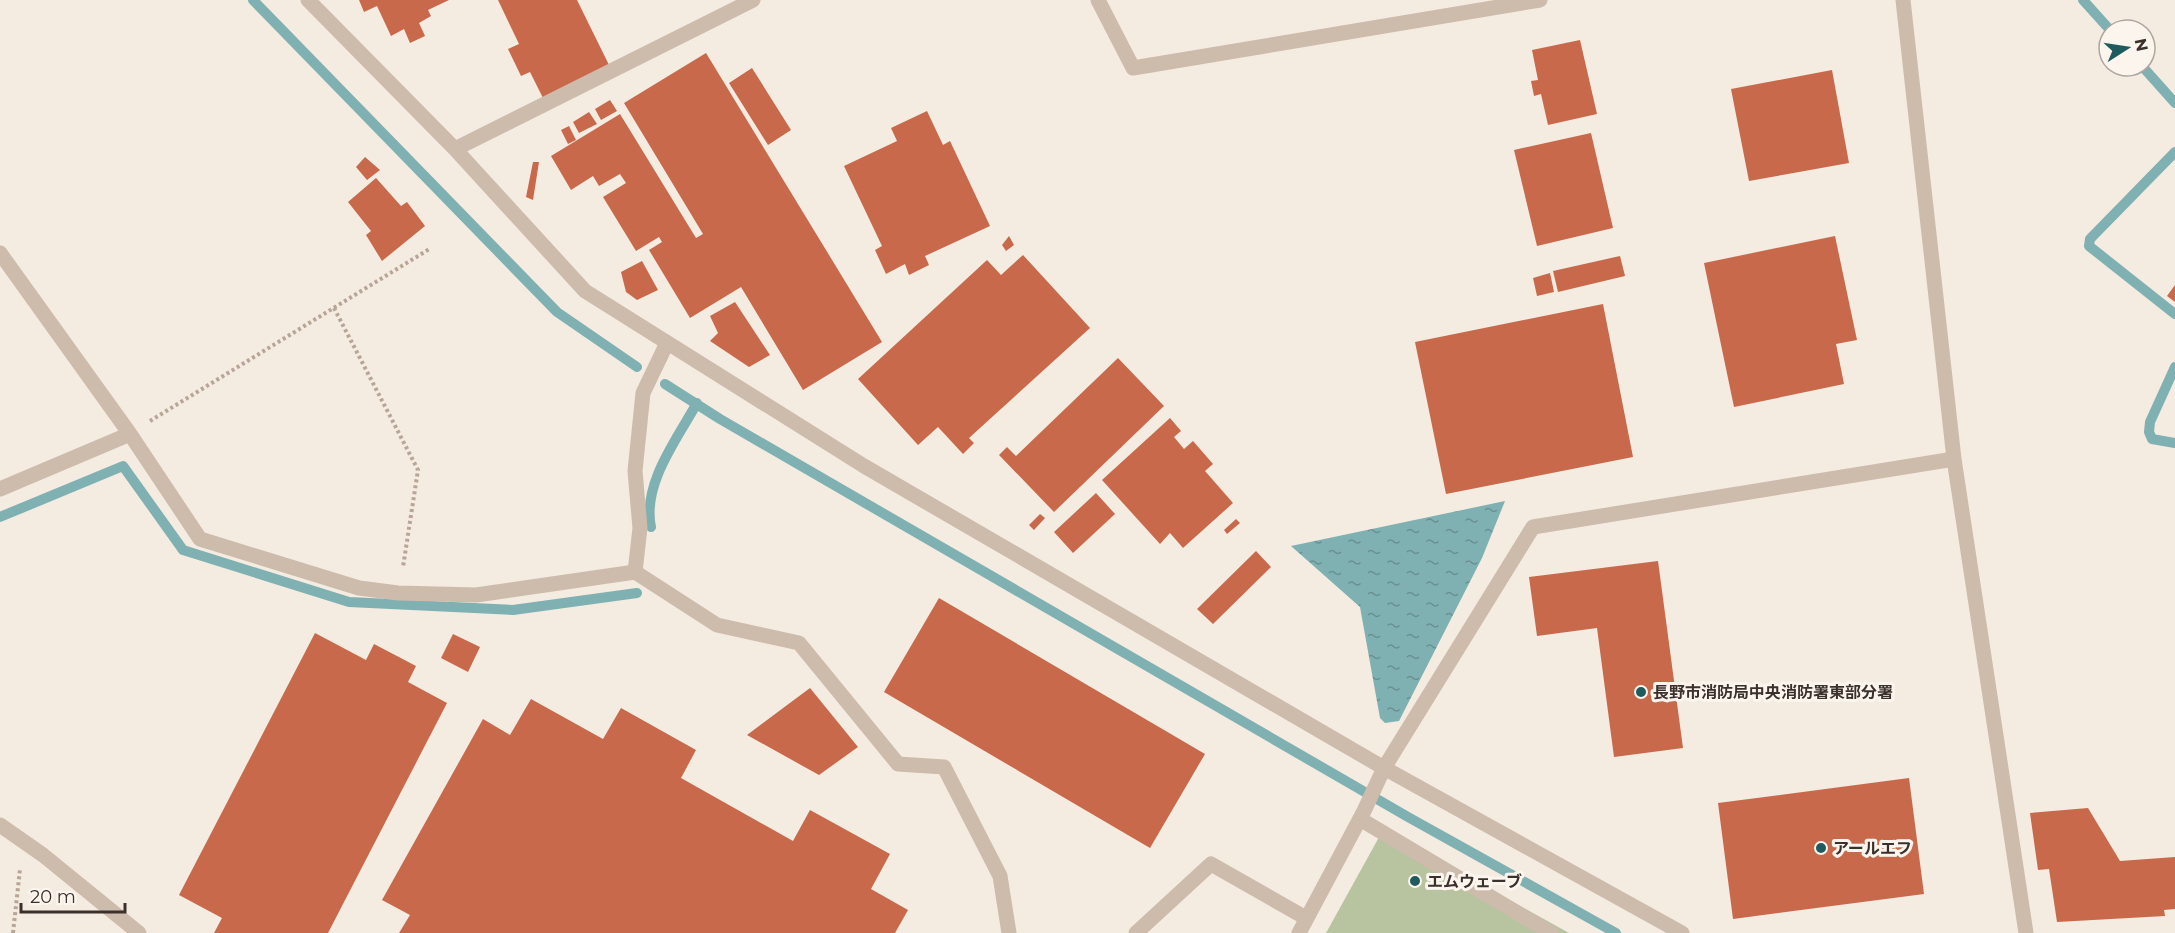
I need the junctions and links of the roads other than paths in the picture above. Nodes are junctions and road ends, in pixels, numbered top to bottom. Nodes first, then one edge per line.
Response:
1 (308, 0) edge
2 (753, 0) edge
3 (1098, 0) edge
4 (1540, 0) edge
5 (1903, 0) edge
6 (455, 149) junction
7 (0, 253) edge
8 (667, 343) junction
9 (130, 434) junction
10 (1954, 459) junction
11 (0, 489) edge
12 (635, 572) junction
13 (1381, 773) junction
14 (1362, 815) junction
15 (0, 825) edge
16 (1306, 918) junction
17 (139, 933) edge
18 (1009, 933) edge
19 (1136, 933) edge
20 (1299, 933) edge
21 (1551, 933) edge
22 (1682, 933) edge
23 (2026, 933) edge

1 - 6 street
2 - 6 street
3 - 4 street
5 - 10 street
6 - 8 street
7 - 9 street
8 - 12 street
8 - 13 street
9 - 11 street
9 - 12 street
10 - 13 street
10 - 23 street
12 - 18 street
13 - 14 street
13 - 22 street
14 - 16 street
14 - 21 street
15 - 17 street
16 - 19 street
16 - 20 street

